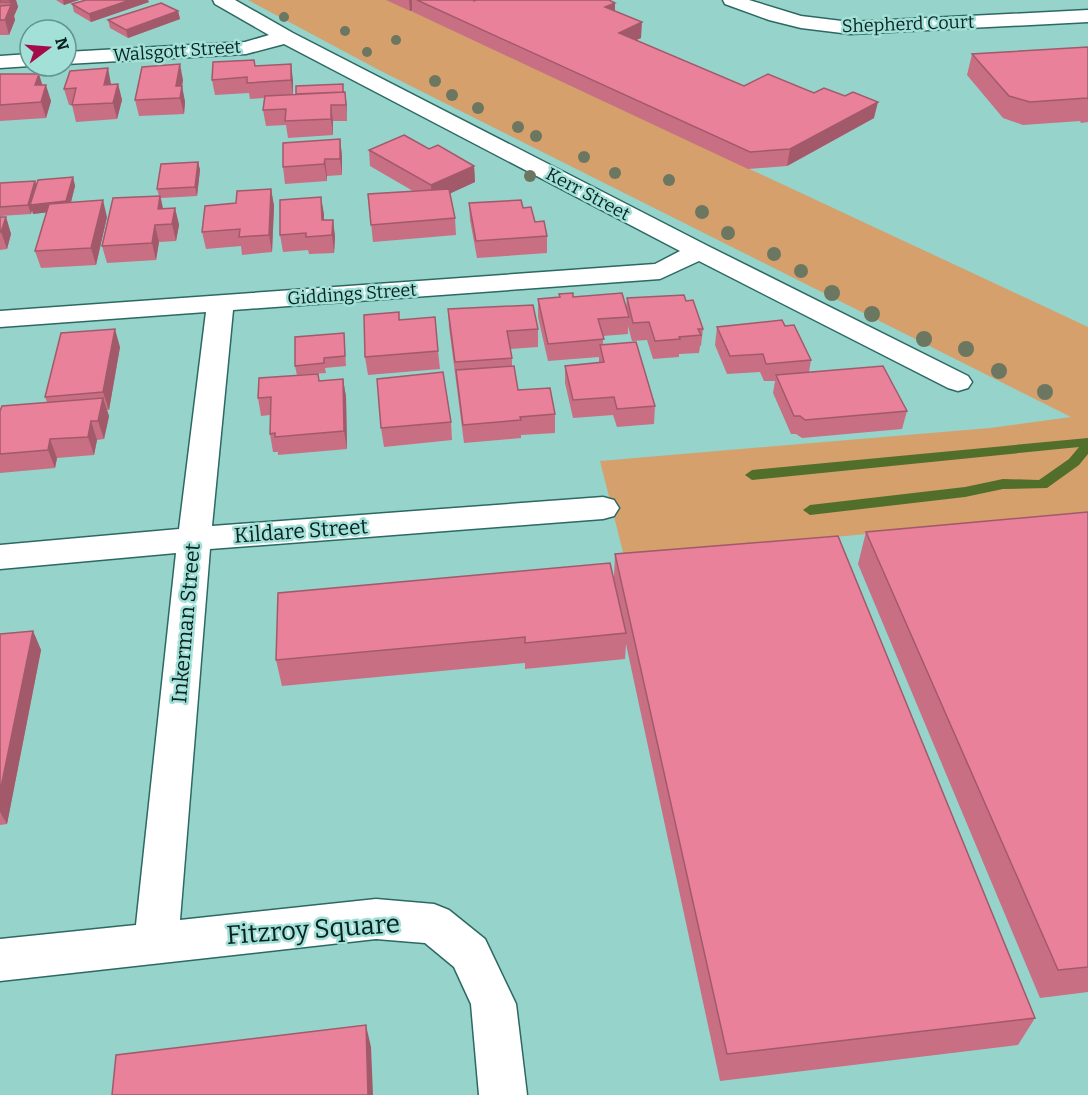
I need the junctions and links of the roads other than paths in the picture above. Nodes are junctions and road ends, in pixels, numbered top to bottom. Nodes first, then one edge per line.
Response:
1 (222, 0) edge
2 (732, 0) edge
3 (1088, 16) edge
4 (286, 37) junction
5 (78, 57) edge
6 (18, 61) edge
7 (0, 62) edge
8 (699, 251) junction
9 (220, 304) junction
10 (0, 319) edge
11 (958, 382) dead end
12 (603, 508) dead end
13 (194, 540) junction
14 (0, 557) edge
15 (156, 943) junction
16 (0, 960) edge
17 (503, 1095) edge

1 - 4 street, Kerr Street
2 - 3 street, Shepherd Court
4 - 5 street, Walsgott Street
4 - 8 street, Kerr Street
6 - 7 street
8 - 9 street, Giddings Street
8 - 11 street, Kerr Street
9 - 10 street, Giddings Street
9 - 13 street, Inkerman Street
12 - 13 street, Kildare Street
13 - 14 street, Kildare Street
13 - 15 street, Inkerman Street
15 - 16 street, Fitzroy Square
15 - 17 street, Fitzroy Square

